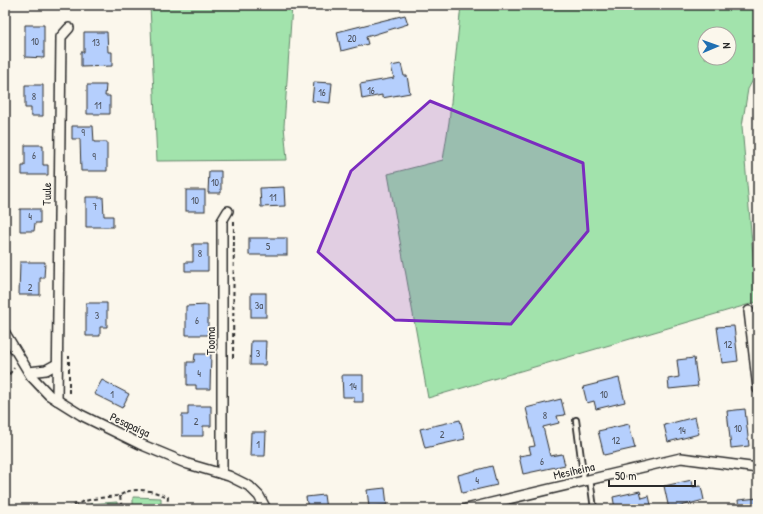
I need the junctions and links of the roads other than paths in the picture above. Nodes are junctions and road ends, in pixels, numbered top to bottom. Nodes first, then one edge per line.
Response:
1 (69, 28) dead end
2 (228, 211) dead end
3 (749, 311) dead end
4 (5, 333) edge
5 (57, 364) junction
6 (29, 372) junction
7 (758, 389) edge
8 (57, 400) junction
9 (576, 420) dead end
10 (758, 468) edge
11 (222, 474) junction
12 (587, 480) junction
13 (471, 508) edge
14 (266, 509) edge
15 (594, 509) edge

1 - 5 street, Tuule
2 - 11 street, Tooma
3 - 7 street
4 - 6 street, Pesapaiga
5 - 6 street
5 - 8 street, Tuule
6 - 8 street, Pesapaiga
8 - 11 street, Pesapaiga
9 - 12 lane
10 - 12 street, Mesiheina
11 - 14 street, Pesapaiga
12 - 13 street, Mesiheina
12 - 15 lane

